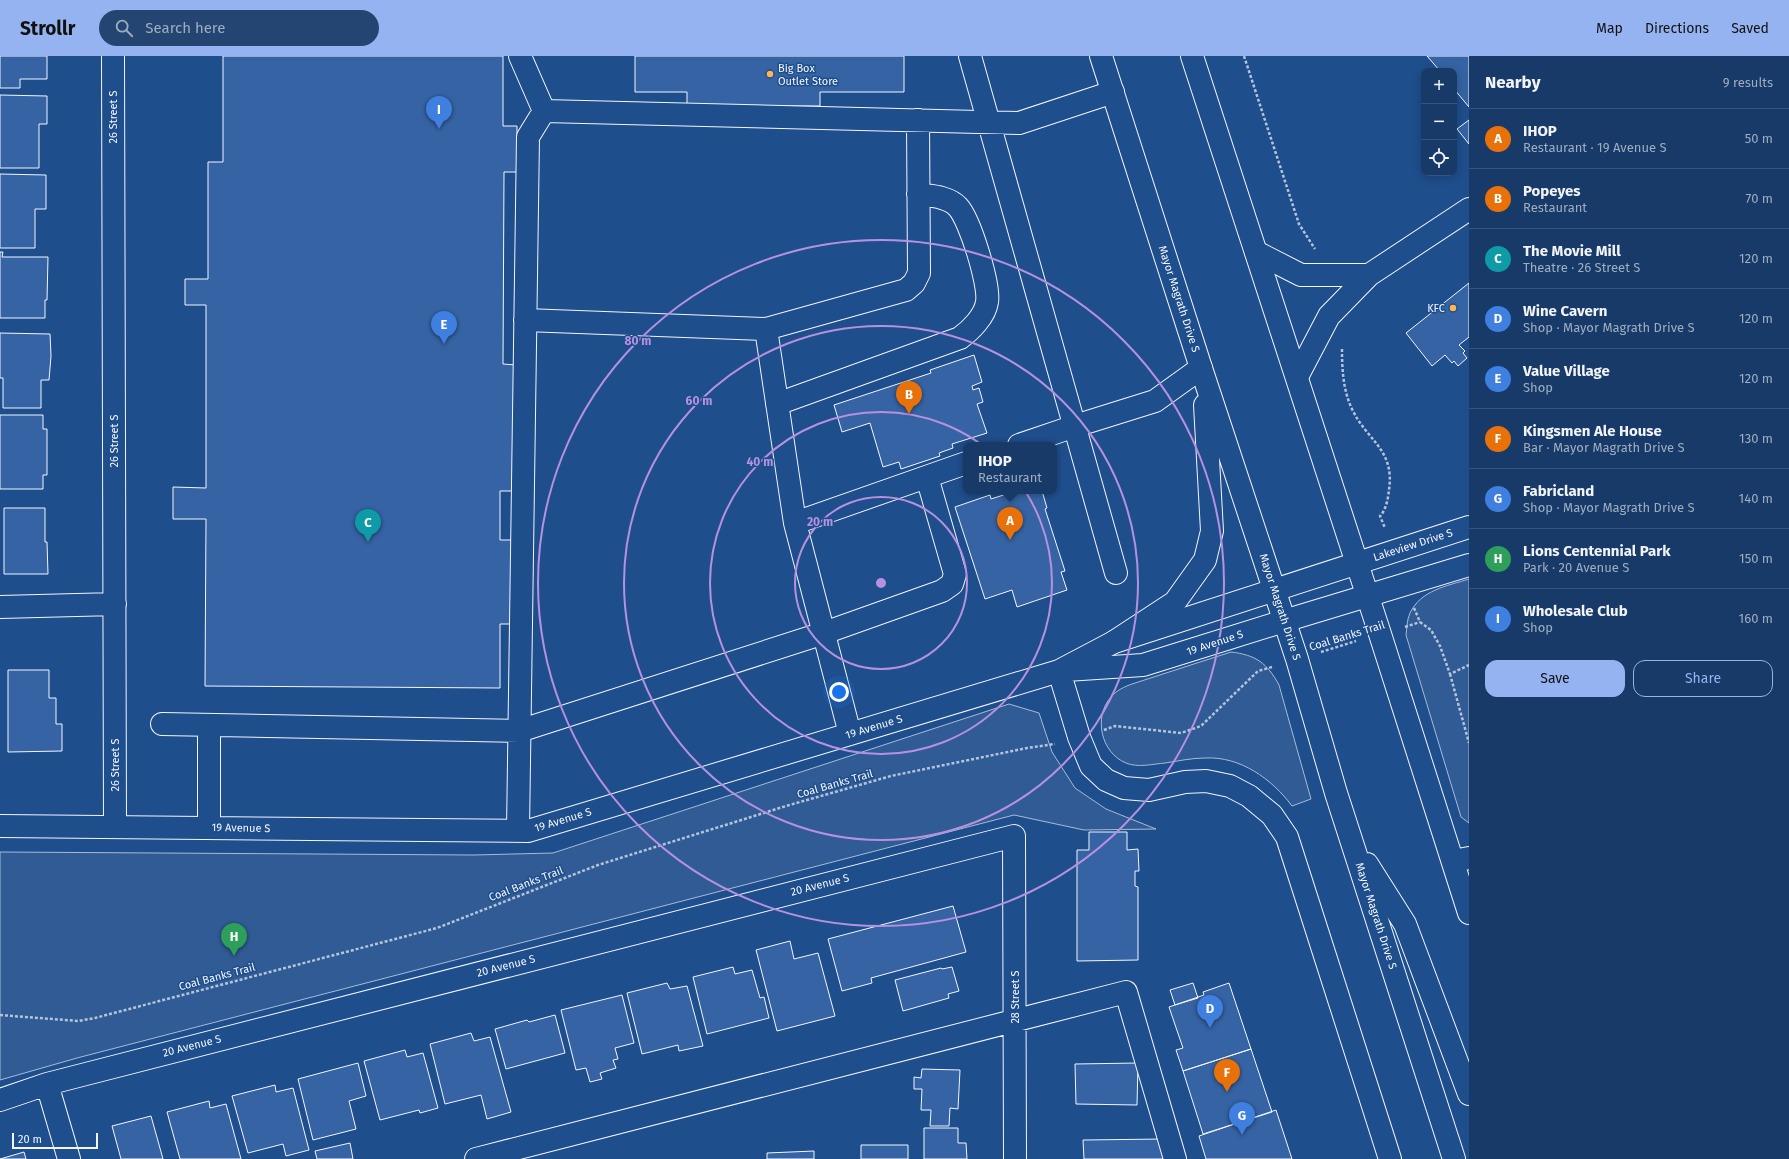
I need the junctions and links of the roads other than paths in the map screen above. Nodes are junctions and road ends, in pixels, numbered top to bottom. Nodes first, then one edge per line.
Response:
1 (112, 56) edge
2 (520, 56) edge
3 (970, 56) edge
4 (1101, 56) edge
5 (1192, 56) edge
6 (1113, 92) junction
7 (544, 111) junction
8 (918, 120) junction
9 (988, 122) junction
10 (918, 194) junction
11 (1469, 209) edge
12 (1256, 252) junction
13 (1369, 275) junction
14 (526, 320) junction
15 (766, 329) junction
16 (1202, 371) junction
17 (1297, 377) junction
18 (777, 404) junction
19 (1075, 426) junction
20 (1028, 442) edge
21 (963, 464) edge
22 (927, 477) junction
23 (795, 522) junction
24 (1469, 527) edge
25 (1357, 563) junction
26 (1469, 565) edge
27 (1116, 573) dead end
28 (1274, 589) junction
29 (1367, 595) junction
30 (114, 604) junction
31 (0, 607) edge
32 (1284, 621) junction
33 (824, 633) junction
34 (1114, 642) junction
35 (1058, 671) junction
36 (162, 724) dead end
37 (209, 724) junction
38 (519, 731) junction
39 (850, 734) junction
40 (0, 826) edge
41 (116, 826) junction
42 (208, 827) junction
43 (518, 831) junction
44 (1014, 836) joint
45 (1350, 838) junction
46 (1461, 859) edge
47 (1469, 913) edge
48 (1015, 1020) junction
49 (47, 1084) junction
50 (1469, 1094) edge
51 (0, 1100) edge
52 (69, 1159) edge
53 (476, 1159) edge
54 (1015, 1159) edge
55 (1175, 1159) edge
56 (1390, 1159) edge
57 (1454, 1159) edge

1 - 30 street, 26 Street S
2 - 7 street
3 - 9 street
4 - 6 street, Mayor Magrath Drive S
5 - 12 street
6 - 9 street
6 - 16 street, Mayor Magrath Drive S
7 - 8 street
7 - 14 street
8 - 9 street
8 - 10 street
9 - 19 street
10 - 15 street
10 - 18 street
11 - 13 street
12 - 13 street
12 - 17 street
13 - 17 street
14 - 15 street
14 - 38 street
15 - 18 street
16 - 19 street
16 - 28 street, Mayor Magrath Drive S
16 - 34 street
17 - 25 street
18 - 23 street
19 - 20 street
19 - 27 street
21 - 22 street
22 - 23 street
22 - 33 street
23 - 33 street
24 - 25 street, Lakeview Drive S
25 - 28 street, 19 Avenue S
25 - 29 street
26 - 29 street
28 - 32 street, Mayor Magrath Drive S
28 - 34 street, 19 Avenue S
29 - 32 street, 19 Avenue S
29 - 46 street
30 - 31 street
30 - 41 street, 26 Street S
32 - 35 street, 19 Avenue S
32 - 45 street, Mayor Magrath Drive S
33 - 38 street
33 - 39 street
34 - 35 street, 19 Avenue S
35 - 39 street, 19 Avenue S
35 - 56 street
36 - 37 street
37 - 38 street
37 - 42 street
38 - 43 street
39 - 43 street, 19 Avenue S
40 - 41 street, 19 Avenue S
41 - 42 street, 19 Avenue S
42 - 43 street, 19 Avenue S
44 - 48 street, 28 Street S
44 - 49 street, 20 Avenue S
45 - 50 street
45 - 57 street, Mayor Magrath Drive S
46 - 47 street
48 - 53 street
48 - 54 street, 28 Street S
48 - 55 street
49 - 51 street, 20 Avenue S
49 - 52 street

